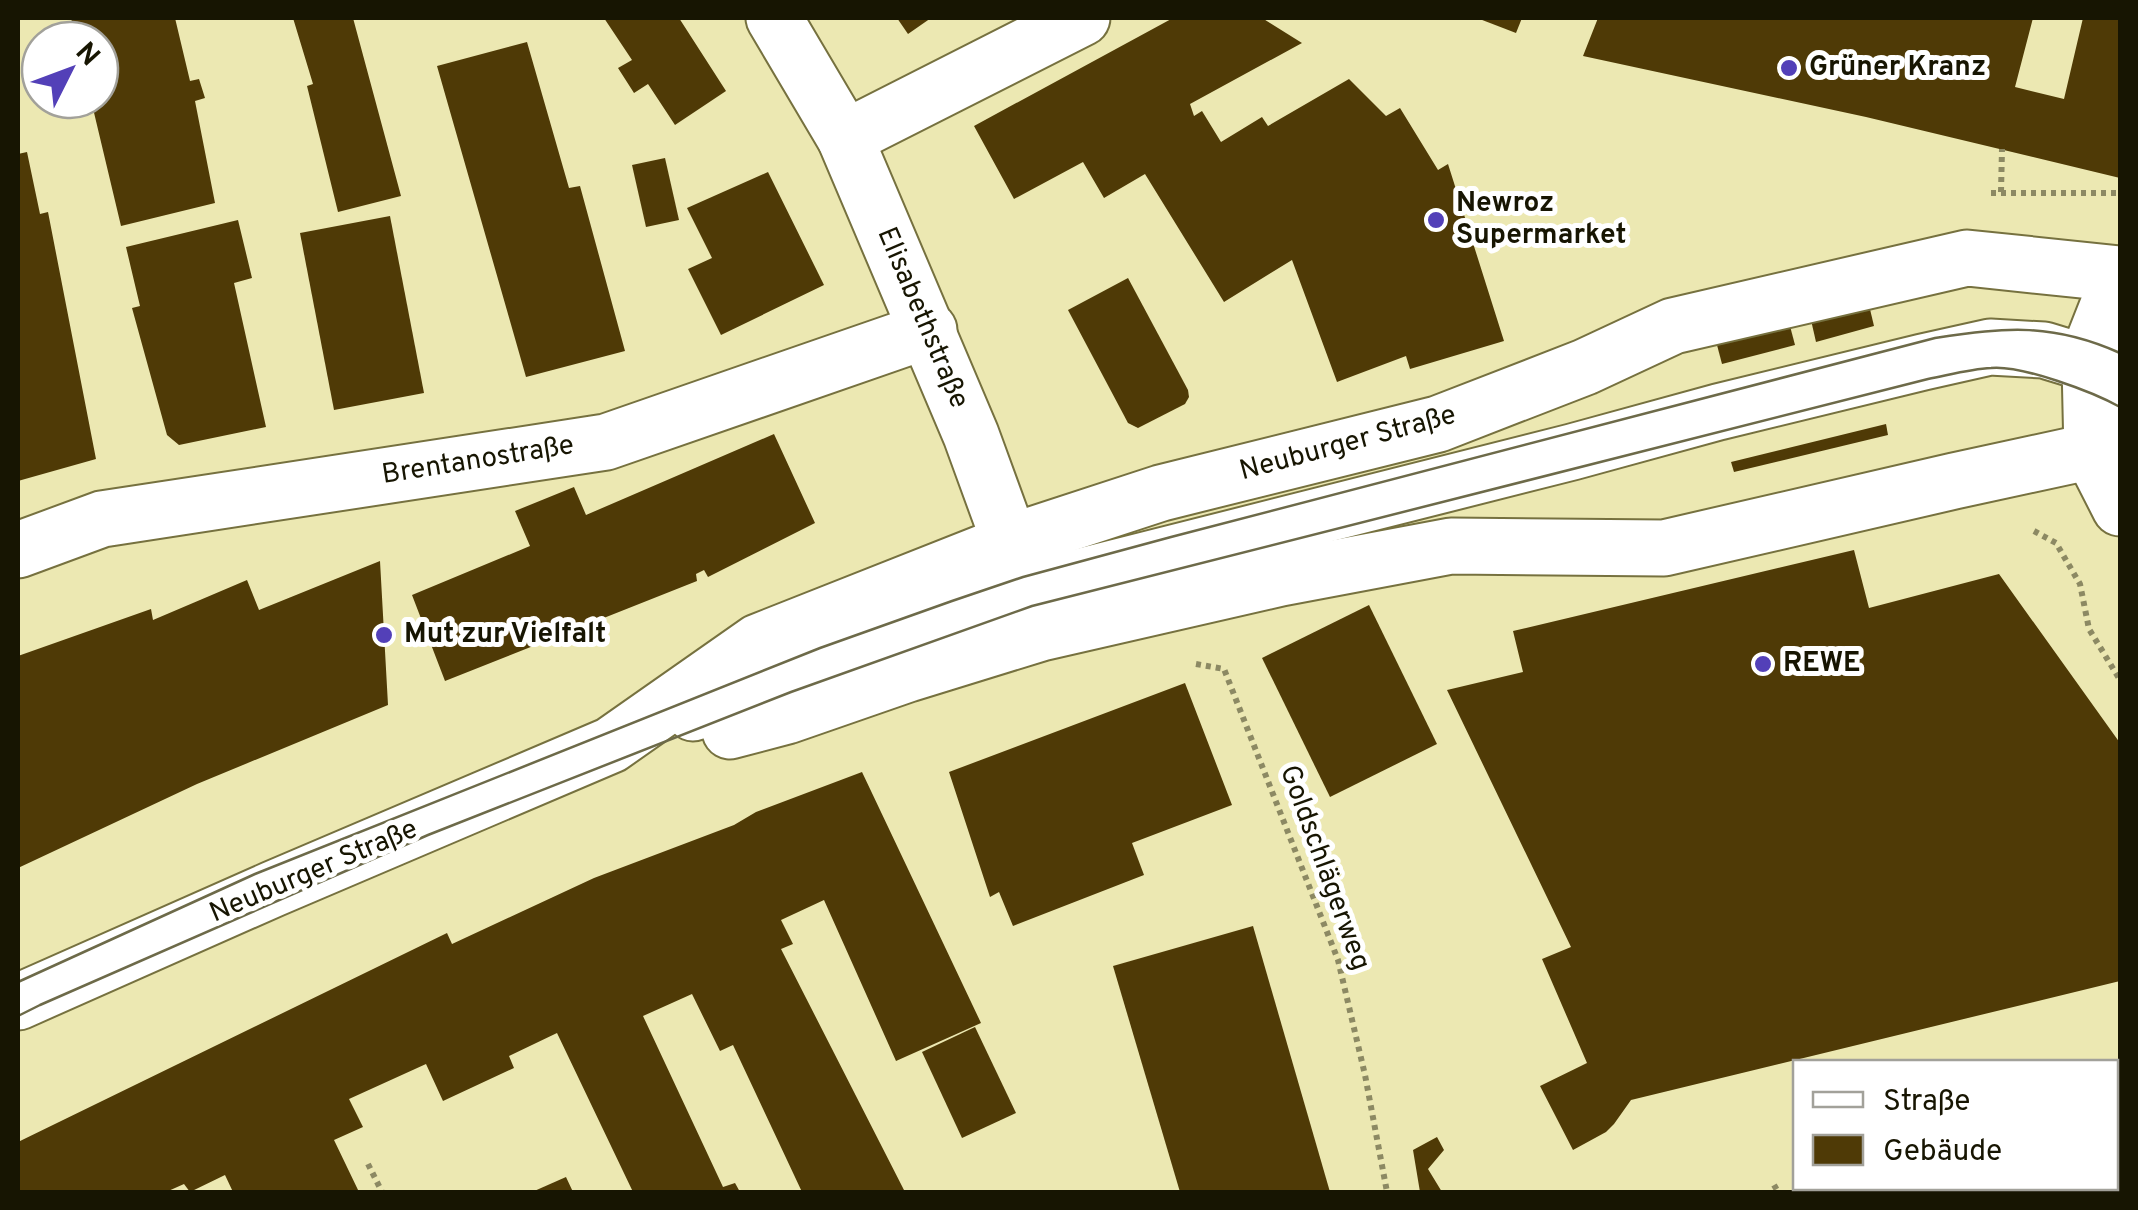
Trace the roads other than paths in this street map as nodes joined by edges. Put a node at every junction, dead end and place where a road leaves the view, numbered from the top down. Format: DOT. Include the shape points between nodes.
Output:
graph roads {
  1 [pos="774,18"];
  2 [pos="1082,18"];
  3 [pos="845,138"];
  4 [pos="2120,274"];
  5 [pos="929,330"];
  6 [pos="2105,370"];
  7 [pos="2106,449"];
  8 [pos="2120,508"];
  9 [pos="18,550"];
  10 [pos="1026,588"];
  11 [pos="612,745"];
  12 [pos="18,1002"];
  1 -- 3 [label="street, Elisabethstraße"];
  2 -- 3 [label="street"];
  3 -- 5 [label="street, Elisabethstraße"];
  4 -- 6 [label="street, Neuburger Straße" via="2094,341"];
  4 -- 10 [label="street, Neuburger Straße" via="1967,258 1674,326 1438,424 1161,493"];
  5 -- 9 [label="street, Brentanostraße" via="606,442 102,519"];
  5 -- 10 [label="street, Elisabethstraße"];
  6 -- 7 [label="street, Neuburger Straße"];
  6 -- 10 [label="street" via="2044,350 1990,347"];
  7 -- 8 [label="street"];
  7 -- 10 [label="street, Neuburger Straße" via="1664,548 1452,546 1282,578"];
  10 -- 11 [label="street, Neuburger Straße" via="787,716 665,743"];
  10 -- 11 [label="street, Neuburger Straße" via="758,642"];
  11 -- 12 [label="street, Neuburger Straße"];
}
